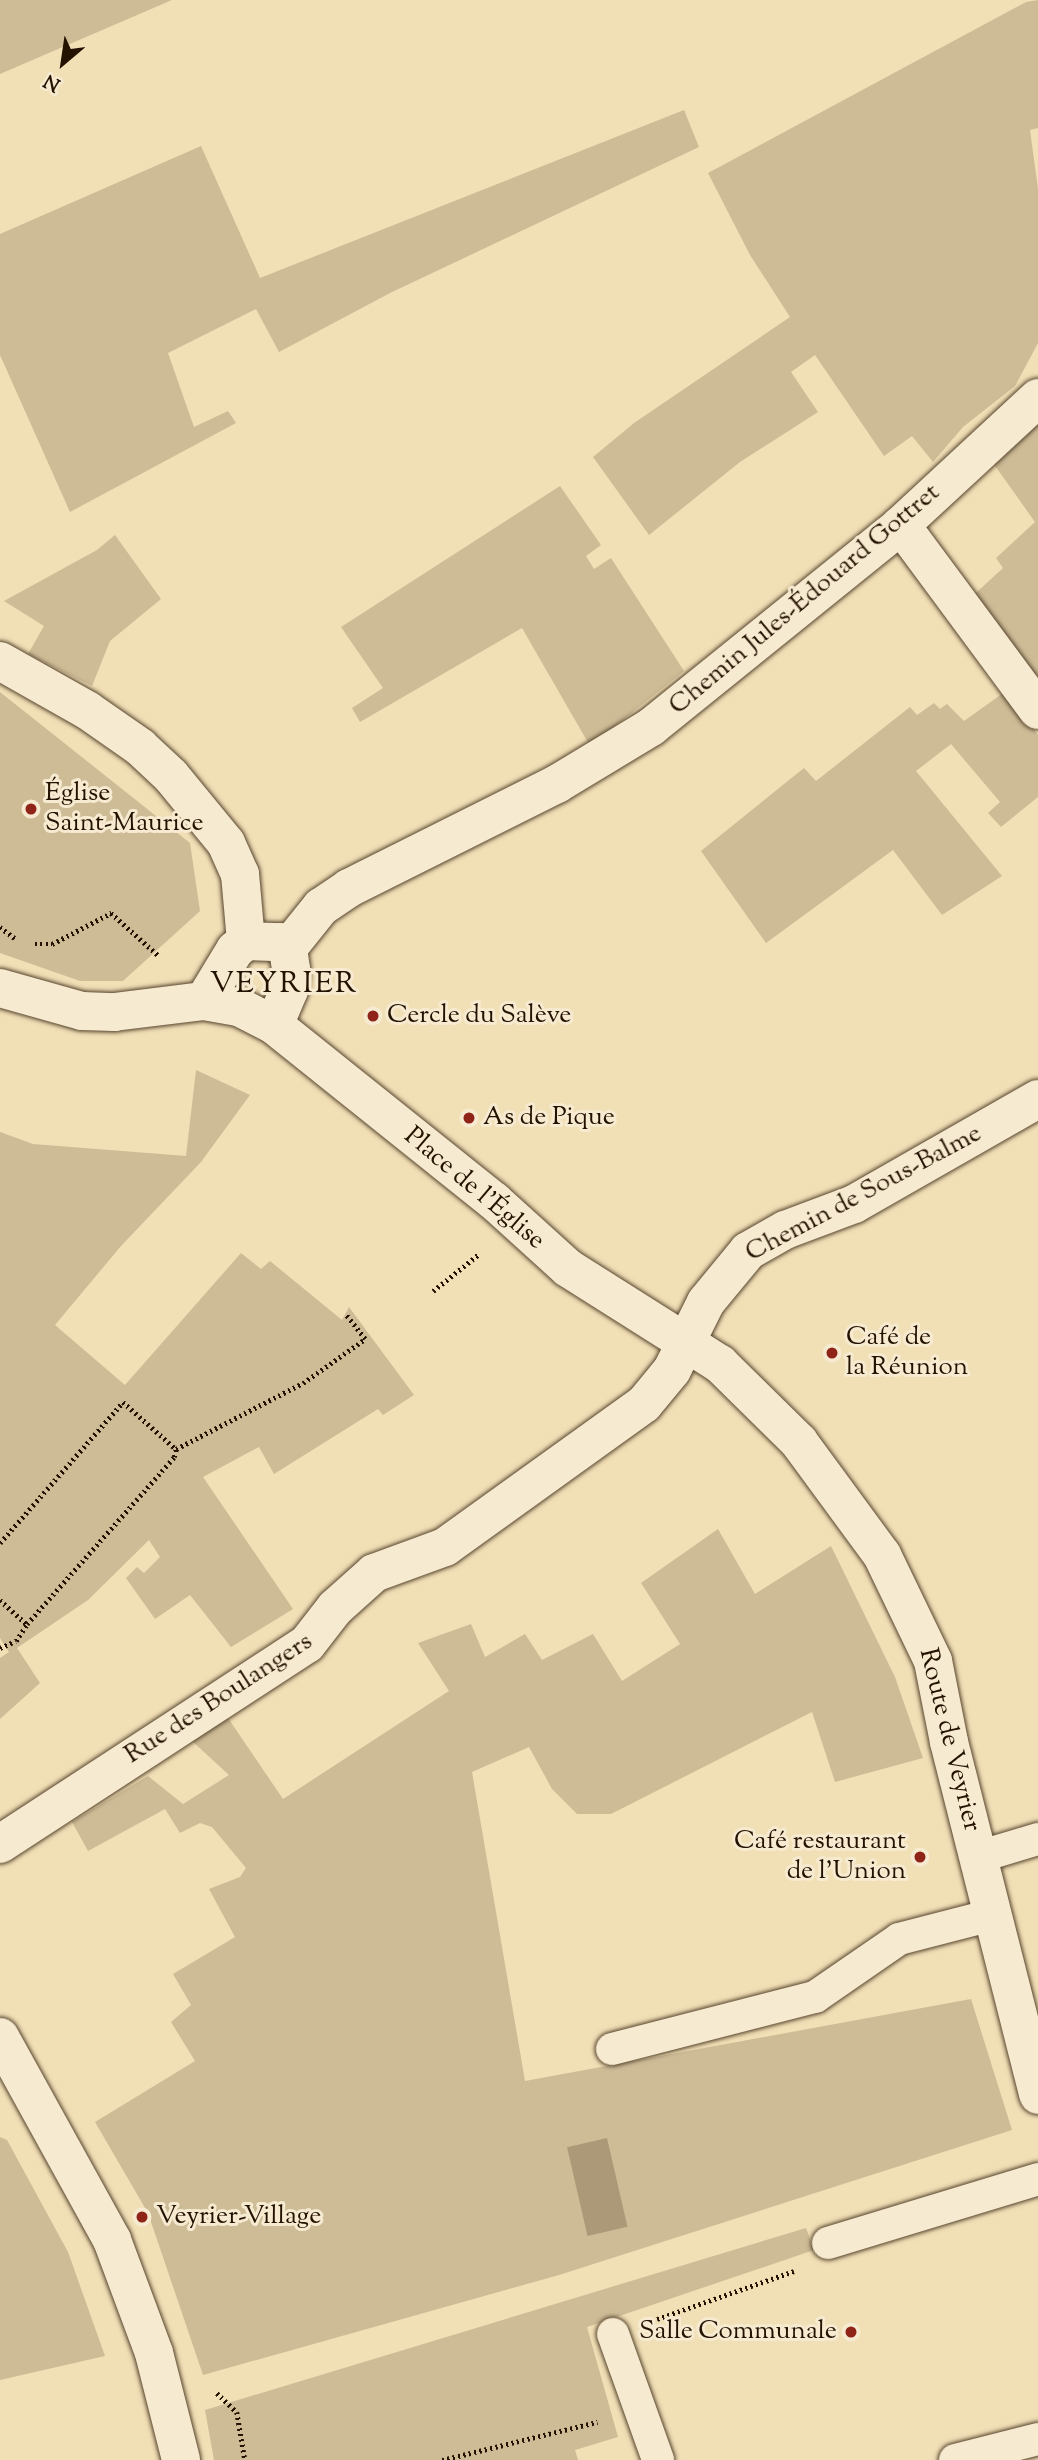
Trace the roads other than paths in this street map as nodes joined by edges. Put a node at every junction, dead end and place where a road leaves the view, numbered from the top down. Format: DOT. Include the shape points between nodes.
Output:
graph roads {
  1 [pos="1038,398"];
  2 [pos="901,525"];
  3 [pos="0,662"];
  4 [pos="1038,710"];
  5 [pos="246,941"];
  6 [pos="288,948"];
  7 [pos="0,988"];
  8 [pos="204,1001"];
  9 [pos="274,1025"];
  10 [pos="1038,1098"];
  11 [pos="684,1341"];
  12 [pos="1038,1839"];
  13 [pos="0,1844"];
  14 [pos="978,1857"];
  15 [pos="992,1915"];
  16 [pos="0,2037"];
  17 [pos="612,2049"];
  18 [pos="1038,2095"];
  19 [pos="1038,2179"];
  20 [pos="828,2243"];
  21 [pos="613,2334"];
  22 [pos="1038,2439"];
  23 [pos="181,2460"];
  24 [pos="657,2460"];
  25 [pos="955,2460"];
  1 -- 2 [label="street, Chemin Jules-Édouard Gottret"];
  2 -- 4 [label="street"];
  2 -- 6 [label="street, Chemin Jules-Édouard Gottret" via="651,727 557,784 349,888 321,907"];
  3 -- 5 [label="street" via="87,710 140,747 171,776 226,844 235,864"];
  5 -- 6 [label="street" via="261,938"];
  5 -- 8 [label="street" via="235,950"];
  6 -- 9 [label="street" via="289,990"];
  7 -- 8 [label="street, Place de l'Église" via="82,1011 114,1012"];
  8 -- 9 [label="street, Place de l'Église" via="239,1007"];
  9 -- 11 [label="street, Place de l'Église" via="568,1268"];
  10 -- 11 [label="street, Chemin de Sous-Balme" via="854,1203 785,1230 748,1251 730,1269"];
  11 -- 13 [label="street, Rue des Boulangers" via="660,1388 644,1404 445,1547 374,1573 335,1608 307,1644"];
  11 -- 14 [label="street, Route de Veyrier" via="720,1364 799,1442 882,1555 933,1661"];
  12 -- 14 [label="lane"];
  14 -- 15 [label="street, Route de Veyrier"];
  15 -- 17 [label="lane" via="899,1939 815,1997"];
  15 -- 18 [label="street, Route de Veyrier"];
  16 -- 23 [label="street" via="112,2240 154,2353"];
  19 -- 20 [label="lane"];
  21 -- 24 [label="lane"];
  22 -- 25 [label="lane"];
}
